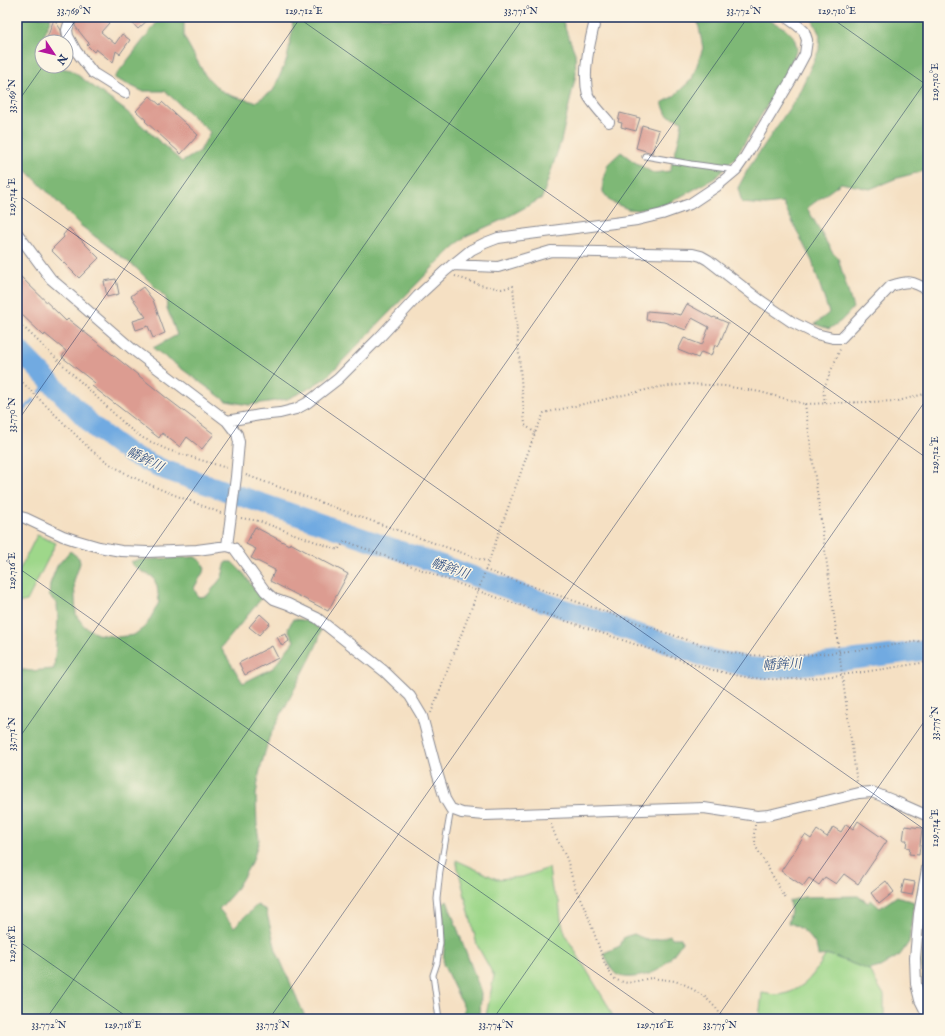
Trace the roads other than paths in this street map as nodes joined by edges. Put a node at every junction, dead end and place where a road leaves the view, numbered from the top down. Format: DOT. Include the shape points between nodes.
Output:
graph roads {
  1 [pos="71,17"];
  2 [pos="596,17"];
  3 [pos="786,17"];
  4 [pos="124,93"];
  5 [pos="609,122"];
  6 [pos="645,156"];
  7 [pos="736,170"];
  8 [pos="17,233"];
  9 [pos="449,268"];
  10 [pos="928,290"];
  11 [pos="227,421"];
  12 [pos="17,516"];
  13 [pos="227,546"];
  14 [pos="451,808"];
  15 [pos="928,816"];
  16 [pos="928,864"];
  17 [pos="928,1016"];
  18 [pos="439,1019"];
  1 -- 4 [label="street" via="67,30 76,51 93,72"];
  2 -- 5 [label="street" via="590,39 586,75 589,96"];
  3 -- 7 [label="street" via="804,31 807,40 805,54 754,144"];
  6 -- 7 [label="lane"];
  7 -- 9 [label="street" via="690,204 662,214 637,220 498,238 471,250"];
  8 -- 11 [label="street" via="51,278 71,296 132,349"];
  9 -- 10 [label="street" via="498,267 551,251 693,254 708,260 761,302 792,322 816,334 833,338 841,338 891,286 909,282"];
  9 -- 11 [label="street" via="338,378 307,403 280,413"];
  11 -- 13 [label="street" via="237,434 239,442"];
  12 -- 13 [label="street" via="75,540 120,551 197,550"];
  13 -- 14 [label="street" via="234,548 265,591 274,599 317,618 384,671 410,696 422,716 445,799"];
  14 -- 15 [label="street" via="462,813 485,815 704,808 757,816 872,792"];
  14 -- 18 [label="lane" via="437,899 440,943 433,975"];
  16 -- 17 [label="street" via="919,914 915,958 916,984"];
}
